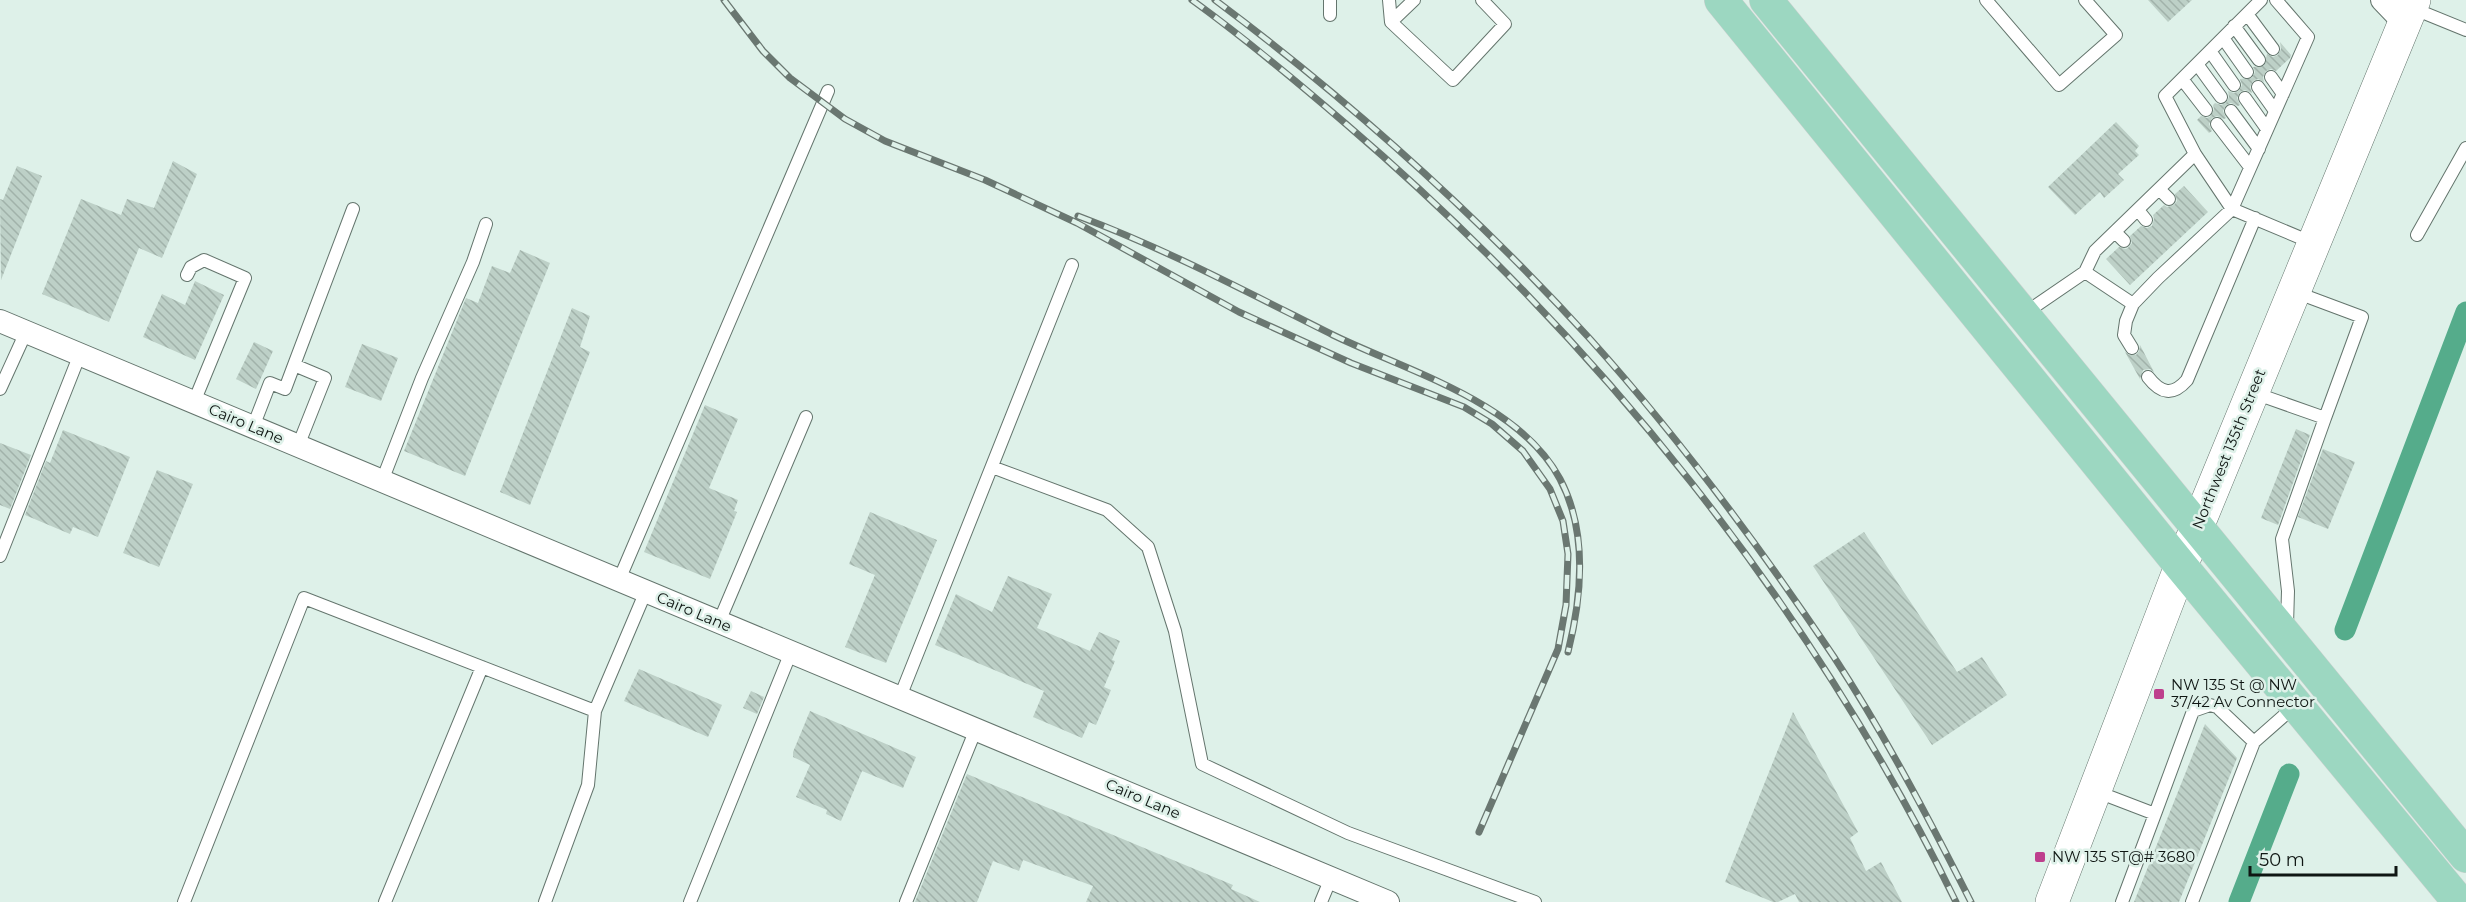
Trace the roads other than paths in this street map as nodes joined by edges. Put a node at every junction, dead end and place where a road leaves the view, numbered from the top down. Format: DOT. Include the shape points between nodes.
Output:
graph roads {
  1 [pos="1330,0"];
  2 [pos="1389,0"];
  3 [pos="1414,0"];
  4 [pos="1482,0"];
  5 [pos="1721,0"];
  6 [pos="1766,0"];
  7 [pos="1986,0"];
  8 [pos="2085,0"];
  9 [pos="2261,0"];
  10 [pos="2276,0"];
  11 [pos="2403,8"];
  12 [pos="2247,14"];
  13 [pos="1330,15"];
  14 [pos="1391,22"];
  15 [pos="2234,26"];
  16 [pos="2466,30"];
  17 [pos="2223,38"];
  18 [pos="2273,49"];
  19 [pos="2210,51"];
  20 [pos="2259,60"];
  21 [pos="2197,64"];
  22 [pos="2284,64"];
  23 [pos="2247,72"];
  24 [pos="2292,74"];
  25 [pos="2271,77"];
  26 [pos="2182,79"];
  27 [pos="2234,85"];
  28 [pos="2258,87"];
  29 [pos="828,91"];
  30 [pos="2283,94"];
  31 [pos="2221,97"];
  32 [pos="2245,98"];
  33 [pos="2206,110"];
  34 [pos="2231,111"];
  35 [pos="2275,111"];
  36 [pos="2217,124"];
  37 [pos="2267,129"];
  38 [pos="2466,148"];
  39 [pos="2259,149"];
  40 [pos="2195,154"];
  41 [pos="2250,167"];
  42 [pos="2160,189"];
  43 [pos="2169,199"];
  44 [pos="2232,208"];
  45 [pos="353,209"];
  46 [pos="2138,210"];
  47 [pos="2255,218"];
  48 [pos="2146,220"];
  49 [pos="486,224"];
  50 [pos="2416,235"];
  51 [pos="2314,244"];
  52 [pos="2171,247"];
  53 [pos="2180,257"];
  54 [pos="1072,265"];
  55 [pos="2149,268"];
  56 [pos="2085,272"];
  57 [pos="187,275"];
  58 [pos="2158,278"];
  59 [pos="2294,292"];
  60 [pos="2133,304"];
  61 [pos="2023,314"];
  62 [pos="0,321"];
  63 [pos="26,332"];
  64 [pos="2132,348"];
  65 [pos="80,354"];
  66 [pos="294,364"];
  67 [pos="2148,377"];
  68 [pos="0,389"];
  69 [pos="2253,392"];
  70 [pos="194,402"];
  71 [pos="806,417"];
  72 [pos="2325,418"];
  73 [pos="253,427"];
  74 [pos="298,446"];
  75 [pos="992,467"];
  76 [pos="382,481"];
  77 [pos="2197,527"];
  78 [pos="0,556"];
  79 [pos="2181,566"];
  80 [pos="619,580"];
  81 [pos="646,591"];
  82 [pos="719,622"];
  83 [pos="2286,634"];
  84 [pos="791,652"];
  85 [pos="482,667"];
  86 [pos="900,698"];
  87 [pos="2297,705"];
  88 [pos="596,711"];
  89 [pos="976,729"];
  90 [pos="2254,742"];
  91 [pos="2095,791"];
  92 [pos="2155,814"];
  93 [pos="2466,856"];
  94 [pos="1331,878"];
  95 [pos="184,902"];
  96 [pos="385,902"];
  97 [pos="545,902"];
  98 [pos="690,902"];
  99 [pos="906,902"];
  100 [pos="1321,902"];
  101 [pos="1388,902"];
  102 [pos="1534,902"];
  103 [pos="2052,902"];
  104 [pos="2122,902"];
  105 [pos="2192,902"];
  106 [pos="2459,902"];
  1 -- 13 [label="lane"];
  2 -- 14 [label="lane"];
  3 -- 14 [label="lane"];
  4 -- 14 [label="lane" via="1505,24 1453,80"];
  5 -- 79 [label="main road"];
  6 -- 61 [label="main road"];
  7 -- 8 [label="lane" via="2059,85 2116,35"];
  9 -- 12 [label="lane"];
  10 -- 24 [label="lane" via="2308,37"];
  11 -- 16 [label="lane"];
  11 -- 51 [label="main road, Northwest 135th Street"];
  12 -- 15 [label="lane"];
  12 -- 18 [label="lane"];
  15 -- 17 [label="lane"];
  15 -- 20 [label="lane"];
  17 -- 19 [label="lane"];
  17 -- 23 [label="lane"];
  19 -- 21 [label="lane"];
  19 -- 27 [label="lane"];
  21 -- 26 [label="lane"];
  21 -- 31 [label="lane"];
  22 -- 24 [label="lane"];
  24 -- 30 [label="lane"];
  25 -- 30 [label="lane"];
  26 -- 33 [label="lane"];
  26 -- 40 [label="lane" via="2165,96"];
  28 -- 35 [label="lane"];
  29 -- 80 [label="lane"];
  30 -- 35 [label="lane"];
  32 -- 37 [label="lane"];
  34 -- 39 [label="lane"];
  35 -- 37 [label="lane"];
  36 -- 41 [label="lane"];
  37 -- 39 [label="lane"];
  38 -- 50 [label="lane"];
  39 -- 41 [label="lane"];
  40 -- 42 [label="lane"];
  40 -- 44 [label="lane"];
  41 -- 44 [label="lane"];
  42 -- 43 [label="lane"];
  42 -- 46 [label="lane"];
  44 -- 47 [label="lane"];
  44 -- 53 [label="lane" via="2197,233"];
  45 -- 66 [label="lane"];
  46 -- 48 [label="lane"];
  46 -- 56 [label="lane" via="2119,236 2095,251"];
  47 -- 51 [label="lane"];
  47 -- 67 [label="lane" via="2187,380 2179,389 2170,391"];
  49 -- 76 [label="lane"];
  51 -- 59 [label="main road, Northwest 135th Street"];
  52 -- 53 [label="lane"];
  53 -- 58 [label="lane"];
  54 -- 75 [label="lane"];
  55 -- 58 [label="lane"];
  56 -- 60 [label="lane"];
  56 -- 61 [label="lane"];
  57 -- 70 [label="lane" via="191,267 204,260 245,278"];
  58 -- 60 [label="lane"];
  59 -- 69 [label="main road, Northwest 135th Street"];
  59 -- 72 [label="lane" via="2362,316"];
  60 -- 64 [label="lane" via="2124,335"];
  61 -- 77 [label="main road"];
  62 -- 63 [label="street, Cairo Lane"];
  63 -- 65 [label="street, Cairo Lane"];
  63 -- 68 [label="lane"];
  65 -- 70 [label="street, Cairo Lane"];
  65 -- 78 [label="lane"];
  66 -- 73 [label="lane" via="285,389 270,383"];
  66 -- 74 [label="lane" via="325,378"];
  69 -- 72 [label="lane"];
  69 -- 77 [label="main road, Northwest 135th Street"];
  70 -- 73 [label="street, Cairo Lane"];
  71 -- 82 [label="lane"];
  72 -- 83 [label="lane" via="2282,539 2288,591"];
  73 -- 74 [label="street, Cairo Lane"];
  74 -- 76 [label="street, Cairo Lane"];
  75 -- 86 [label="lane"];
  75 -- 102 [label="lane" via="1107,510 1148,548 1175,631 1202,764 1348,833"];
  76 -- 80 [label="street, Cairo Lane"];
  77 -- 79 [label="main road, Northwest 135th Street"];
  77 -- 83 [label="main road"];
  79 -- 87 [label="main road"];
  79 -- 91 [label="main road, Northwest 135th Street"];
  80 -- 81 [label="street, Cairo Lane"];
  81 -- 82 [label="street, Cairo Lane"];
  81 -- 88 [label="lane"];
  82 -- 84 [label="street, Cairo Lane"];
  83 -- 93 [label="main road"];
  84 -- 86 [label="street, Cairo Lane"];
  84 -- 98 [label="lane"];
  85 -- 88 [label="lane"];
  85 -- 95 [label="lane" via="304,598"];
  85 -- 96 [label="lane"];
  86 -- 89 [label="street, Cairo Lane"];
  87 -- 90 [label="lane"];
  87 -- 106 [label="main road"];
  88 -- 97 [label="lane" via="588,785"];
  89 -- 94 [label="street, Cairo Lane"];
  89 -- 99 [label="lane"];
  90 -- 92 [label="lane" via="2217,706 2193,711"];
  90 -- 105 [label="lane"];
  91 -- 92 [label="lane"];
  91 -- 103 [label="main road, Northwest 135th Street"];
  92 -- 104 [label="lane"];
  94 -- 100 [label="lane"];
  94 -- 101 [label="street, Cairo Lane"];
}
